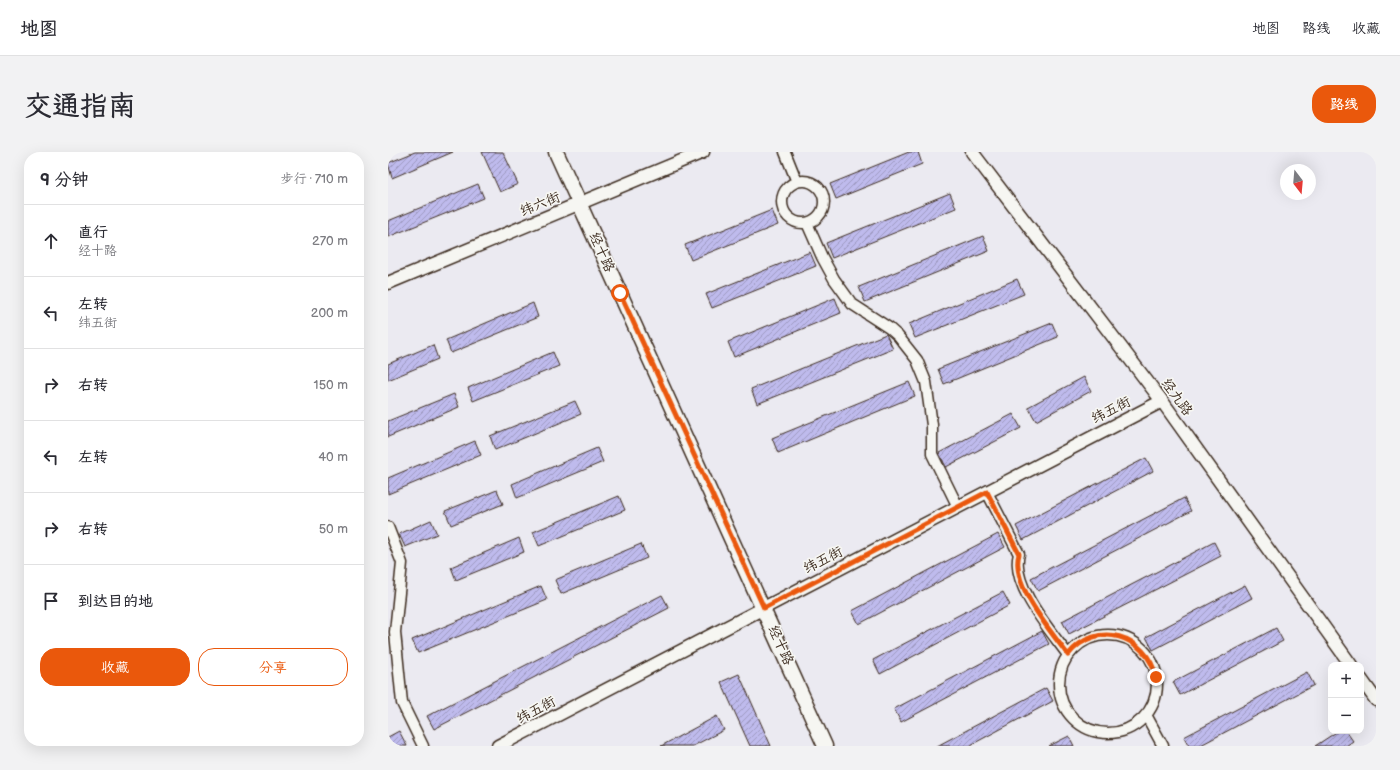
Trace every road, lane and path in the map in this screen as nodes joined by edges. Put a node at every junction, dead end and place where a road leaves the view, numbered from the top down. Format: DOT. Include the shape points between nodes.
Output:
graph roads {
  1 [pos="556,152"];
  2 [pos="703,152"];
  3 [pos="785,152"];
  4 [pos="972,152"];
  5 [pos="797,182"];
  6 [pos="579,203"];
  7 [pos="807,223"];
  8 [pos="388,283"];
  9 [pos="1162,400"];
  10 [pos="987,492"];
  11 [pos="958,507"];
  12 [pos="388,527"];
  13 [pos="764,608"];
  14 [pos="1068,655"];
  15 [pos="1349,662"];
  16 [pos="1364,683"];
  17 [pos="1376,700"];
  18 [pos="1146,715"];
  19 [pos="423,746"];
  20 [pos="498,746"];
  21 [pos="825,746"];
  22 [pos="1163,746"];
  1 -- 6 [label="main road, 经十路"];
  2 -- 6 [label="street, 纬六街"];
  3 -- 5 [label="street"];
  4 -- 9 [label="street, 经九路"];
  5 -- 7 [label="street" via="786,190 782,198 782,207 794,221"];
  5 -- 7 [label="street" via="806,181 814,184 821,190 824,199 824,208 819,216"];
  6 -- 8 [label="street, 纬六街"];
  6 -- 13 [label="main road, 经十路"];
  7 -- 11 [label="street" via="834,279 852,304 889,328 917,360 926,382 932,425 932,454"];
  9 -- 10 [label="street, 纬五街"];
  9 -- 15 [label="street, 经九路"];
  10 -- 11 [label="street, 纬五街"];
  10 -- 14 [label="street" via="1019,554 1017,562 1026,594"];
  11 -- 13 [label="street, 纬五街"];
  12 -- 19 [label="street" via="402,563 395,632 402,703"];
  13 -- 20 [label="street, 纬五街"];
  13 -- 21 [label="main road, 经十路"];
  14 -- 18 [label="street" via="1060,671 1059,691 1066,710 1079,724 1098,732 1111,733 1130,728"];
  14 -- 18 [label="street" via="1079,644 1098,636 1118,636 1136,644 1150,659 1156,677 1155,697"];
  16 -- 17 [label="street"];
  18 -- 22 [label="street"];
}
